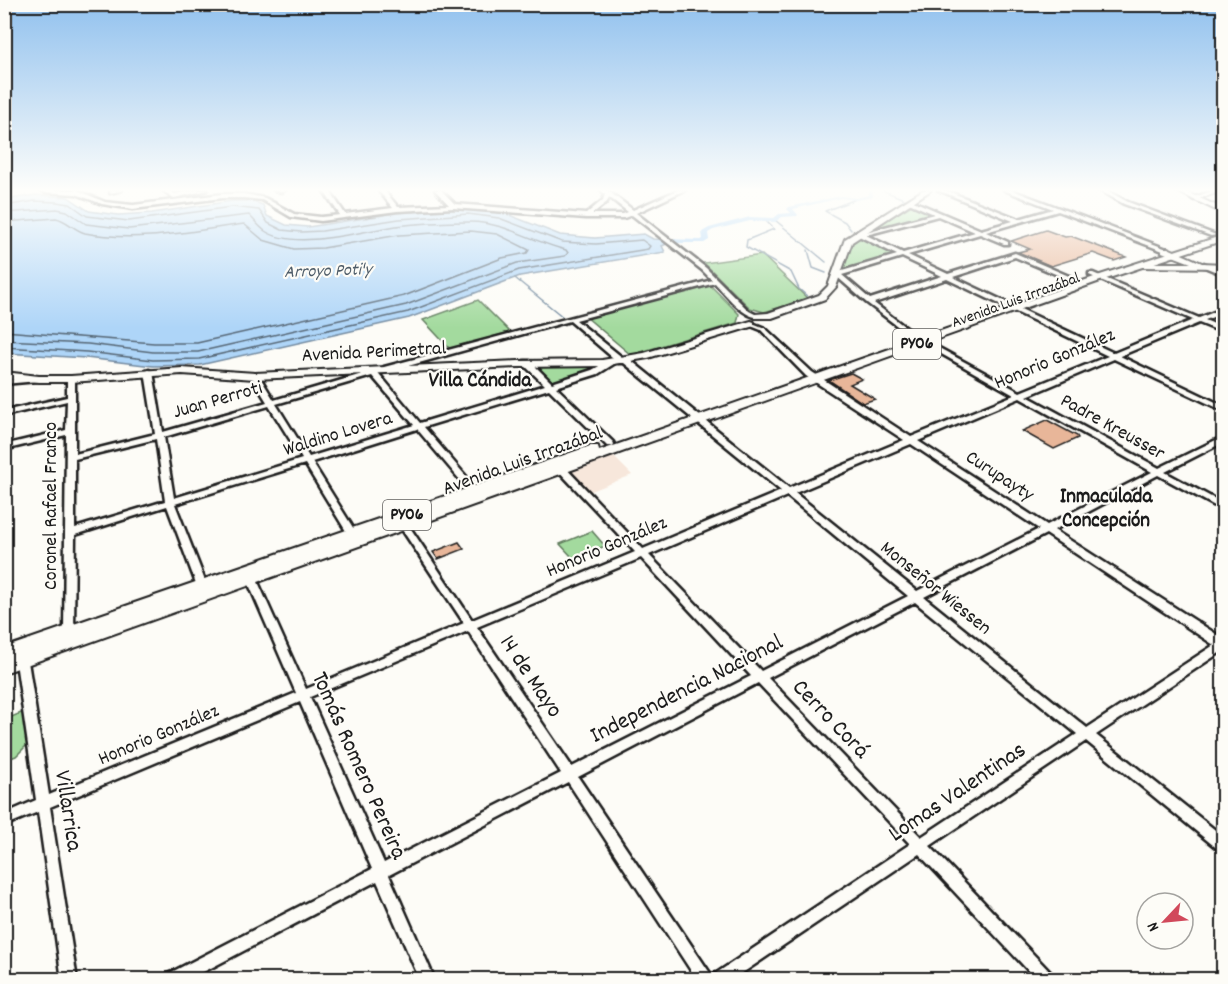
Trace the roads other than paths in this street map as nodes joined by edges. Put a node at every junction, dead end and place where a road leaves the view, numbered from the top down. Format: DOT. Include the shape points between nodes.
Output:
graph roads {
  1 [pos="663,236"];
  2 [pos="856,236"];
  3 [pos="863,236"];
  4 [pos="968,236"];
  5 [pos="990,236"];
  6 [pos="1130,236"];
  7 [pos="1210,236"];
  8 [pos="1224,237"];
  9 [pos="1006,243"];
  10 [pos="1169,251"];
  11 [pos="903,255"];
  12 [pos="1190,260"];
  13 [pos="1224,260"];
  14 [pos="1139,265"];
  15 [pos="1204,265"];
  16 [pos="1224,266"];
  17 [pos="1224,273"];
  18 [pos="837,274"];
  19 [pos="1095,276"];
  20 [pos="949,277"];
  21 [pos="1074,280"];
  22 [pos="717,281"];
  23 [pos="832,286"];
  24 [pos="850,286"];
  25 [pos="868,302"];
  26 [pos="1011,307"];
  27 [pos="1224,310"];
  28 [pos="571,320"];
  29 [pos="1198,320"];
  30 [pos="755,321"];
  31 [pos="1224,331"];
  32 [pos="919,340"];
  33 [pos="1113,356"];
  34 [pos="620,361"];
  35 [pos="527,363"];
  36 [pos="149,372"];
  37 [pos="376,372"];
  38 [pos="4,375"];
  39 [pos="255,376"];
  40 [pos="813,377"];
  41 [pos="39,379"];
  42 [pos="71,379"];
  43 [pos="4,382"];
  44 [pos="549,386"];
  45 [pos="1019,395"];
  46 [pos="71,398"];
  47 [pos="271,403"];
  48 [pos="1224,409"];
  49 [pos="4,414"];
  50 [pos="696,418"];
  51 [pos="419,427"];
  52 [pos="70,432"];
  53 [pos="158,436"];
  54 [pos="1224,438"];
  55 [pos="911,441"];
  56 [pos="610,444"];
  57 [pos="4,448"];
  58 [pos="70,458"];
  59 [pos="307,462"];
  60 [pos="559,466"];
  61 [pos="1157,472"];
  62 [pos="474,491"];
  63 [pos="787,492"];
  64 [pos="170,502"];
  65 [pos="1224,508"];
  66 [pos="402,522"];
  67 [pos="1046,529"];
  68 [pos="70,533"];
  69 [pos="352,534"];
  70 [pos="642,553"];
  71 [pos="250,575"];
  72 [pos="202,586"];
  73 [pos="915,596"];
  74 [pos="470,625"];
  75 [pos="69,633"];
  76 [pos="1223,645"];
  77 [pos="4,655"];
  78 [pos="21,655"];
  79 [pos="4,667"];
  80 [pos="759,676"];
  81 [pos="303,695"];
  82 [pos="1086,735"];
  83 [pos="570,774"];
  84 [pos="44,804"];
  85 [pos="4,820"];
  86 [pos="920,845"];
  87 [pos="1224,846"];
  88 [pos="380,871"];
  89 [pos="70,980"];
  90 [pos="171,980"];
  91 [pos="428,980"];
  92 [pos="706,980"];
  93 [pos="718,980"];
  94 [pos="1048,980"];
  1 -- 22 [label="street, Curupayty"];
  2 -- 18 [label="main road" via="846,243"];
  3 -- 11 [label="street"];
  4 -- 11 [label="street"];
  5 -- 9 [label="street"];
  6 -- 10 [label="street"];
  7 -- 10 [label="highway, Avenida Luis Irrazábal / PY06"];
  8 -- 10 [label="highway, Avenida Luis Irrazábal / PY06"];
  10 -- 12 [label="main road"];
  10 -- 14 [label="highway, Avenida Luis Irrazábal / PY06"];
  10 -- 19 [label="highway, Avenida Luis Irrazábal / PY06"];
  11 -- 18 [label="street"];
  11 -- 20 [label="street"];
  12 -- 13 [label="main road"];
  12 -- 15 [label="main road"];
  14 -- 15 [label="main road"];
  14 -- 19 [label="highway, Avenida Luis Irrazábal / PY06"];
  15 -- 16 [label="main road"];
  15 -- 17 [label="street"];
  18 -- 23 [label="main road"];
  18 -- 24 [label="street, Padre Kreusser"];
  19 -- 21 [label="highway, Avenida Luis Irrazábal / PY06"];
  19 -- 26 [label="highway, Avenida Luis Irrazábal / PY06"];
  19 -- 29 [label="street"];
  20 -- 21 [label="street" via="1015,255"];
  20 -- 25 [label="street"];
  20 -- 26 [label="street"];
  21 -- 26 [label="highway, Avenida Luis Irrazábal / PY06"];
  22 -- 28 [label="street, Juan Perroti"];
  22 -- 30 [label="street, Curupayty"];
  23 -- 24 [label="street"];
  23 -- 30 [label="main road, Avenida Perimetral" via="816,300"];
  24 -- 25 [label="street, Padre Kreusser"];
  25 -- 32 [label="street, Padre Kreusser"];
  26 -- 32 [label="highway, PY06"];
  26 -- 33 [label="street"];
  27 -- 29 [label="street, Honorio González"];
  28 -- 34 [label="street, Monseñor Wiessen"];
  28 -- 37 [label="street, Juan Perroti"];
  29 -- 31 [label="street"];
  29 -- 33 [label="street, Honorio González"];
  30 -- 34 [label="main road, Avenida Perimetral"];
  30 -- 40 [label="street, Curupayty"];
  32 -- 40 [label="highway, PY06"];
  32 -- 45 [label="street, Padre Kreusser"];
  33 -- 45 [label="street, Honorio González"];
  33 -- 48 [label="street"];
  34 -- 35 [label="main road, Avenida Perimetral"];
  34 -- 44 [label="street, Waldino Lovera"];
  34 -- 50 [label="street, Monseñor Wiessen"];
  35 -- 37 [label="main road, Avenida Perimetral"];
  35 -- 44 [label="street"];
  36 -- 39 [label="main road, Avenida Perimetral"];
  36 -- 42 [label="main road, Avenida Perimetral"];
  36 -- 53 [label="street"];
  37 -- 39 [label="main road, Avenida Perimetral"];
  37 -- 47 [label="street, Juan Perroti"];
  37 -- 51 [label="street"];
  38 -- 41 [label="main road, Avenida Perimetral"];
  39 -- 47 [label="street"];
  40 -- 50 [label="highway, PY06"];
  40 -- 55 [label="street, Curupayty"];
  41 -- 42 [label="main road, Avenida Perimetral"];
  41 -- 43 [label="street"];
  42 -- 46 [label="street, Coronel Rafael Franco"];
  44 -- 51 [label="street, Waldino Lovera"];
  44 -- 56 [label="street"];
  45 -- 55 [label="street, Honorio González"];
  45 -- 61 [label="street, Padre Kreusser"];
  46 -- 49 [label="street"];
  46 -- 52 [label="street, Coronel Rafael Franco"];
  47 -- 53 [label="street, Juan Perroti"];
  47 -- 59 [label="street"];
  50 -- 56 [label="highway, PY06"];
  50 -- 60 [label="highway, Avenida Luis Irrazábal / PY06"];
  50 -- 63 [label="street, Monseñor Wiessen"];
  51 -- 59 [label="street, Waldino Lovera"];
  51 -- 62 [label="street"];
  52 -- 57 [label="street"];
  52 -- 58 [label="street, Coronel Rafael Franco"];
  53 -- 58 [label="street, Juan Perroti"];
  53 -- 64 [label="street"];
  54 -- 61 [label="street, Independencia Nacional"];
  55 -- 63 [label="street, Honorio González"];
  55 -- 67 [label="street, Curupayty"];
  56 -- 60 [label="highway, PY06"];
  58 -- 68 [label="street, Coronel Rafael Franco"];
  59 -- 64 [label="street, Waldino Lovera"];
  59 -- 69 [label="street"];
  60 -- 62 [label="highway, PY06"];
  60 -- 66 [label="highway, Avenida Luis Irrazábal / PY06"];
  60 -- 70 [label="street, Cerro Corá"];
  61 -- 65 [label="street, Padre Kreusser"];
  61 -- 67 [label="street, Independencia Nacional"];
  62 -- 66 [label="highway, PY06"];
  63 -- 70 [label="street, Honorio González"];
  63 -- 73 [label="street, Monseñor Wiessen"];
  64 -- 68 [label="street, Waldino Lovera"];
  64 -- 72 [label="street"];
  66 -- 69 [label="highway, PY06"];
  66 -- 71 [label="highway, Avenida Luis Irrazábal / PY06"];
  66 -- 74 [label="street, 14 de Mayo"];
  67 -- 73 [label="street, Independencia Nacional"];
  67 -- 76 [label="street, Curupayty"];
  68 -- 75 [label="street, Coronel Rafael Franco"];
  69 -- 71 [label="highway, PY06"];
  70 -- 74 [label="street, Honorio González"];
  70 -- 80 [label="street, Cerro Corá"];
  71 -- 72 [label="highway, PY06"];
  71 -- 78 [label="highway, Avenida Luis Irrazábal / PY06"];
  71 -- 81 [label="street, Tomás Romero Pereira"];
  72 -- 75 [label="highway, PY06"];
  73 -- 80 [label="street, Independencia Nacional"];
  73 -- 82 [label="street, Monseñor Wiessen"];
  74 -- 81 [label="street, Honorio González"];
  74 -- 83 [label="street, 14 de Mayo"];
  75 -- 78 [label="highway, PY06"];
  76 -- 82 [label="street, Lomas Valentinas"];
  77 -- 78 [label="highway, PY06"];
  78 -- 79 [label="highway, Avenida Luis Irrazábal / PY06"];
  78 -- 84 [label="street, Villarrica"];
  80 -- 83 [label="street, Independencia Nacional"];
  80 -- 86 [label="street, Cerro Corá"];
  81 -- 84 [label="street, Honorio González"];
  81 -- 88 [label="street, Tomás Romero Pereira"];
  82 -- 86 [label="street, Lomas Valentinas"];
  82 -- 87 [label="street, Monseñor Wiessen"];
  83 -- 88 [label="street, Independencia Nacional"];
  83 -- 92 [label="street, 14 de Mayo"];
  84 -- 85 [label="street, Honorio González"];
  84 -- 89 [label="street, Villarrica"];
  86 -- 93 [label="street, Lomas Valentinas"];
  86 -- 94 [label="street, Cerro Corá"];
  88 -- 90 [label="street, Independencia Nacional"];
  88 -- 91 [label="street, Tomás Romero Pereira"];
}
